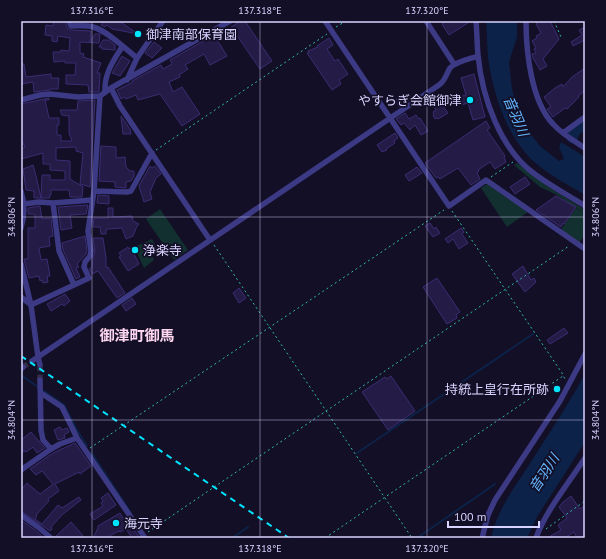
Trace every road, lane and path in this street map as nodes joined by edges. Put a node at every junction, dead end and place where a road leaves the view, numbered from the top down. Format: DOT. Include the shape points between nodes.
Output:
graph roads {
  1 [pos="69,21"];
  2 [pos="163,21"];
  3 [pos="230,21"];
  4 [pos="325,21"];
  5 [pos="346,21"];
  6 [pos="426,21"];
  7 [pos="476,21"];
  8 [pos="526,21"];
  9 [pos="554,21"];
  10 [pos="332,30"];
  11 [pos="561,37"];
  12 [pos="122,46"];
  13 [pos="478,56"];
  14 [pos="137,58"];
  15 [pos="454,64"];
  16 [pos="127,80"];
  17 [pos="111,88"];
  18 [pos="105,92"];
  19 [pos="100,96"];
  20 [pos="21,100"];
  21 [pos="585,117"];
  22 [pos="390,118"];
  23 [pos="562,133"];
  24 [pos="585,148"];
  25 [pos="152,153"];
  26 [pos="518,159"];
  27 [pos="486,180"];
  28 [pos="21,191"];
  29 [pos="94,191"];
  30 [pos="92,200"];
  31 [pos="53,203"];
  32 [pos="24,204"];
  33 [pos="449,206"];
  34 [pos="585,206"];
  35 [pos="21,228"];
  36 [pos="210,240"];
  37 [pos="574,242"];
  38 [pos="585,249"];
  39 [pos="21,264"];
  40 [pos="74,285"];
  41 [pos="506,290"];
  42 [pos="21,298"];
  43 [pos="31,305"];
  44 [pos="269,327"];
  45 [pos="585,354"];
  46 [pos="38,356"];
  47 [pos="32,361"];
  48 [pos="40,365"];
  49 [pos="563,376"];
  50 [pos="40,380"];
  51 [pos="568,387"];
  52 [pos="41,393"];
  53 [pos="326,412"];
  54 [pos="77,438"];
  55 [pos="51,449"];
  56 [pos="86,451"];
  57 [pos="585,458"];
  58 [pos="21,470"];
  59 [pos="384,497"];
  60 [pos="585,501"];
  61 [pos="21,515"];
  62 [pos="540,529"];
  63 [pos="144,537"];
  64 [pos="51,538"];
  65 [pos="326,538"];
  66 [pos="412,538"];
  67 [pos="482,538"];
  68 [pos="536,538"];
  1 -- 12 [label="street" via="71,26 95,27"];
  2 -- 14 [label="street"];
  3 -- 16 [label="street"];
  4 -- 10 [label="street"];
  5 -- 10 [label="path"];
  6 -- 15 [label="street"];
  7 -- 13 [label="street"];
  8 -- 23 [label="street" via="528,54 537,93 547,117"];
  9 -- 11 [label="path"];
  10 -- 22 [label="street"];
  10 -- 25 [label="path"];
  12 -- 14 [label="street"];
  12 -- 18 [label="street" via="109,67"];
  13 -- 15 [label="street"];
  13 -- 26 [label="street" via="483,84 495,122"];
  14 -- 16 [label="street"];
  15 -- 22 [label="street" via="444,81"];
  16 -- 17 [label="street"];
  17 -- 18 [label="street"];
  17 -- 25 [label="street"];
  18 -- 19 [label="street"];
  19 -- 20 [label="street" via="50,94"];
  19 -- 29 [label="street"];
  21 -- 23 [label="street"];
  22 -- 33 [label="street"];
  22 -- 36 [label="street"];
  23 -- 24 [label="street"];
  25 -- 29 [label="street" via="131,191"];
  25 -- 36 [label="street"];
  26 -- 27 [label="path"];
  26 -- 34 [label="street" via="535,175"];
  27 -- 33 [label="street"];
  27 -- 37 [label="street"];
  28 -- 32 [label="street"];
  29 -- 30 [label="street"];
  30 -- 31 [label="street"];
  30 -- 40 [label="street" via="88,231 91,251 84,267 89,278"];
  31 -- 32 [label="street"];
  31 -- 40 [label="street" via="59,251"];
  32 -- 35 [label="street"];
  33 -- 41 [label="path"];
  33 -- 44 [label="path"];
  36 -- 44 [label="path"];
  36 -- 46 [label="street"];
  37 -- 38 [label="street"];
  37 -- 41 [label="path"];
  39 -- 43 [label="street"];
  40 -- 43 [label="street"];
  41 -- 49 [label="path"];
  41 -- 53 [label="path"];
  42 -- 43 [label="street"];
  43 -- 46 [label="street"];
  44 -- 53 [label="path"];
  44 -- 56 [label="path"];
  45 -- 51 [label="street"];
  46 -- 47 [label="street"];
  46 -- 48 [label="street"];
  49 -- 51 [label="path"];
  49 -- 59 [label="path"];
  50 -- 52 [label="street"];
  51 -- 67 [label="street" via="495,500 488,514"];
  52 -- 54 [label="street" via="62,407"];
  52 -- 55 [label="street" via="40,430 43,440"];
  53 -- 59 [label="path"];
  53 -- 63 [label="path"];
  54 -- 55 [label="street"];
  54 -- 56 [label="street"];
  55 -- 58 [label="street"];
  56 -- 63 [label="street"];
  57 -- 62 [label="street"];
  59 -- 65 [label="path"];
  59 -- 66 [label="path"];
  60 -- 62 [label="path" via="548,529"];
  61 -- 64 [label="street"];
  62 -- 68 [label="street"];
}
